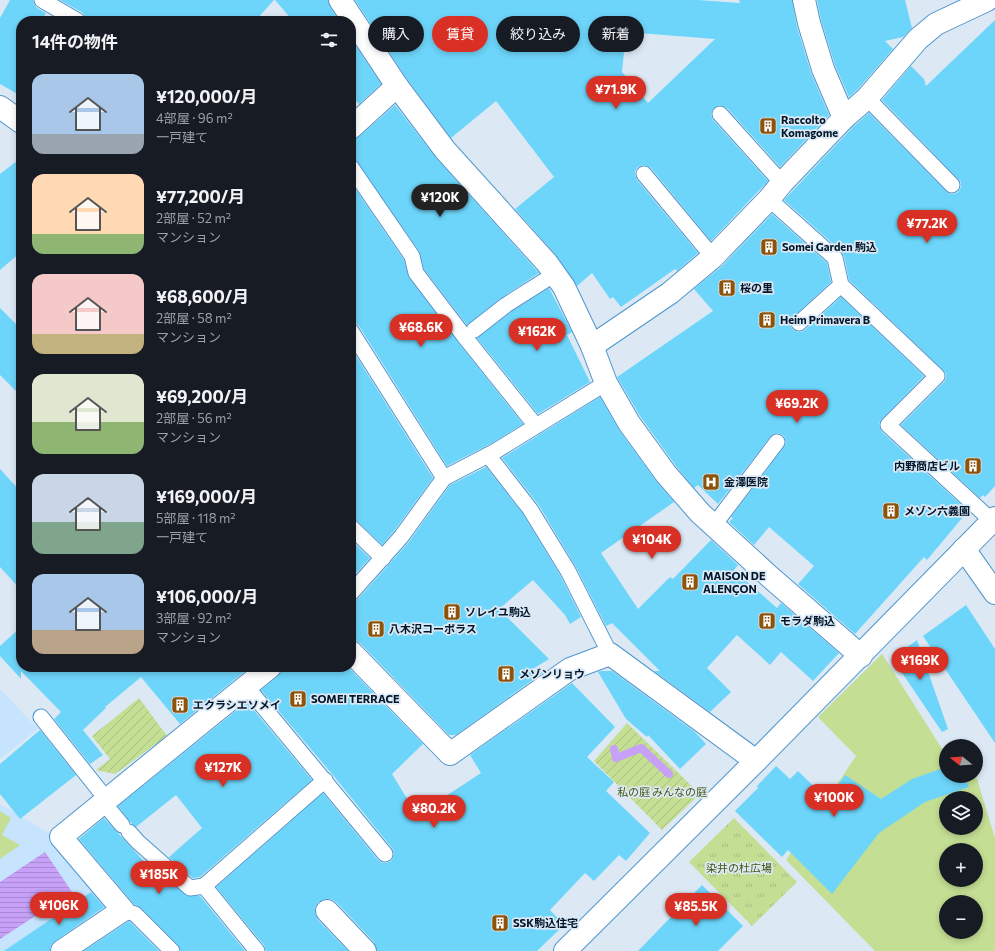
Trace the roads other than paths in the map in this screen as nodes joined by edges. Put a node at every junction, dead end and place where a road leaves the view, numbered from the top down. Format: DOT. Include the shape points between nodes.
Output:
graph roads {
  1 [pos="42,0"];
  2 [pos="340,0"];
  3 [pos="804,0"];
  4 [pos="987,0"];
  5 [pos="69,16"];
  6 [pos="351,16"];
  7 [pos="356,24"];
  8 [pos="397,86"];
  9 [pos="867,98"];
  10 [pos="0,107"];
  11 [pos="720,114"];
  12 [pos="16,118"];
  13 [pos="844,118"];
  14 [pos="356,123"];
  15 [pos="356,174"];
  16 [pos="644,174"];
  17 [pos="952,184"];
  18 [pos="776,191"];
  19 [pos="713,257"];
  20 [pos="555,274"];
  21 [pos="841,285"];
  22 [pos="799,323"];
  23 [pos="474,330"];
  24 [pos="356,339"];
  25 [pos="592,346"];
  26 [pos="606,383"];
  27 [pos="536,426"];
  28 [pos="777,442"];
  29 [pos="488,455"];
  30 [pos="444,478"];
  31 [pos="993,519"];
  32 [pos="714,524"];
  33 [pos="356,533"];
  34 [pos="964,549"];
  35 [pos="383,558"];
  36 [pos="356,588"];
  37 [pos="995,593"];
  38 [pos="610,654"];
  39 [pos="861,656"];
  40 [pos="356,657"];
  41 [pos="264,672"];
  42 [pos="246,686"];
  43 [pos="41,717"];
  44 [pos="756,761"];
  45 [pos="325,780"];
  46 [pos="105,801"];
  47 [pos="385,854"];
  48 [pos="204,886"];
  49 [pos="124,910"];
  50 [pos="327,911"];
  51 [pos="62,951"];
  52 [pos="172,951"];
  53 [pos="256,951"];
  54 [pos="365,951"];
  55 [pos="565,951"];
  1 -- 5 [label="lane"];
  2 -- 6 [label="street"];
  3 -- 13 [label="street" via="808,24 823,69"];
  4 -- 9 [label="street" via="936,24 918,39"];
  7 -- 8 [label="street"];
  8 -- 14 [label="street"];
  8 -- 20 [label="street" via="445,150"];
  9 -- 13 [label="street"];
  9 -- 17 [label="lane"];
  10 -- 12 [label="street"];
  11 -- 18 [label="lane"];
  13 -- 18 [label="street"];
  15 -- 27 [label="lane" via="412,256 416,273"];
  16 -- 19 [label="lane"];
  18 -- 19 [label="street"];
  18 -- 21 [label="lane" via="835,258"];
  19 -- 25 [label="street" via="670,293"];
  20 -- 23 [label="lane" via="506,305"];
  20 -- 25 [label="street" via="564,287"];
  21 -- 22 [label="lane"];
  21 -- 31 [label="lane" via="937,376 888,425"];
  24 -- 30 [label="lane"];
  25 -- 26 [label="street"];
  26 -- 27 [label="lane"];
  26 -- 32 [label="street" via="629,423 666,474 700,513"];
  27 -- 29 [label="lane"];
  28 -- 32 [label="lane"];
  29 -- 30 [label="lane"];
  29 -- 38 [label="lane" via="530,509 568,572"];
  30 -- 35 [label="lane"];
  31 -- 34 [label="street"];
  32 -- 39 [label="street"];
  33 -- 35 [label="lane"];
  34 -- 37 [label="street"];
  34 -- 39 [label="street"];
  35 -- 36 [label="lane"];
  38 -- 40 [label="street" via="570,669 450,754"];
  38 -- 44 [label="street"];
  39 -- 44 [label="street"];
  41 -- 42 [label="street"];
  42 -- 45 [label="lane"];
  42 -- 46 [label="street"];
  43 -- 46 [label="lane"];
  44 -- 55 [label="street"];
  45 -- 47 [label="lane"];
  45 -- 48 [label="lane"];
  46 -- 48 [label="lane" via="138,842 190,888"];
  46 -- 49 [label="street" via="61,837"];
  48 -- 53 [label="lane"];
  49 -- 51 [label="street"];
  49 -- 52 [label="lane" via="135,914"];
  50 -- 54 [label="street"];
}
